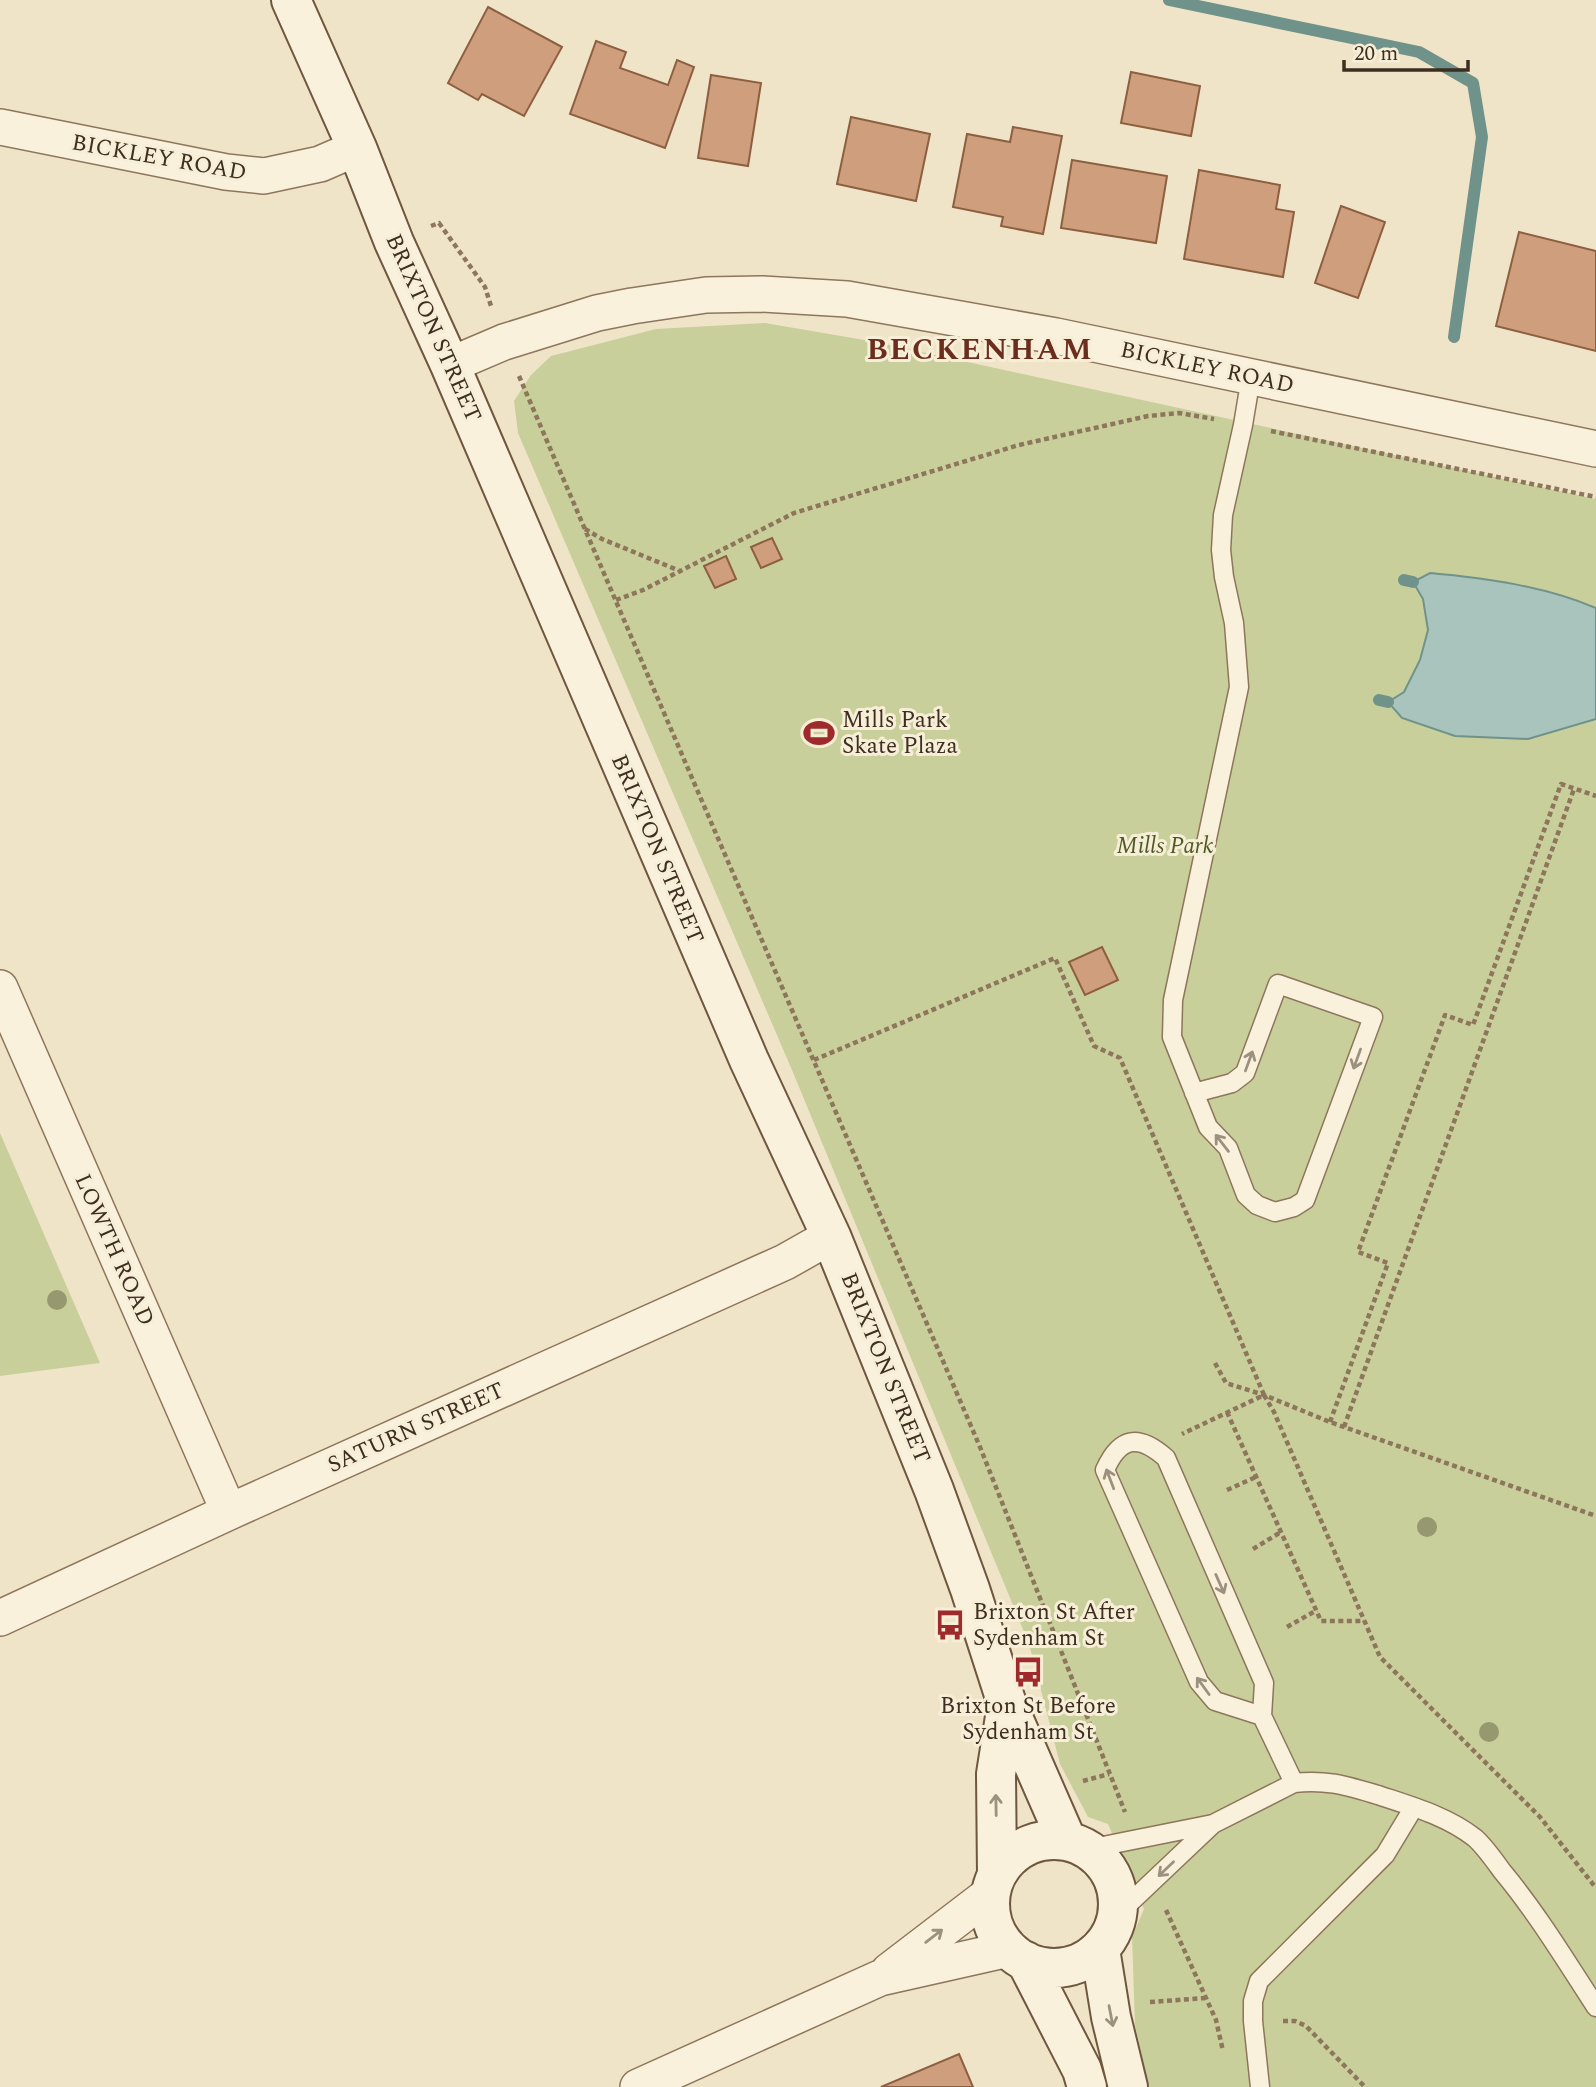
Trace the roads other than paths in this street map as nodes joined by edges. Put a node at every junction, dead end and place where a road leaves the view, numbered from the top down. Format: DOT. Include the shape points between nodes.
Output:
graph roads {
  1 [pos="291,0"];
  2 [pos="0,127"];
  3 [pos="357,148"];
  4 [pos="450,365"];
  5 [pos="1251,377"];
  6 [pos="1596,449"];
  7 [pos="0,988"];
  8 [pos="1194,1093"];
  9 [pos="831,1236"];
  10 [pos="229,1512"];
  11 [pos="0,1618"];
  12 [pos="1007,1704"];
  13 [pos="1262,1716"];
  14 [pos="1294,1783"];
  15 [pos="1414,1807"];
  16 [pos="1213,1824"];
  17 [pos="1077,1845"];
  18 [pos="994,1883"];
  19 [pos="1118,1914"];
  20 [pos="1100,1949"];
  21 [pos="1017,1955"];
  22 [pos="880,1978"];
  23 [pos="1596,2007"];
  24 [pos="638,2087"];
  25 [pos="1087,2087"];
  26 [pos="1128,2087"];
  27 [pos="1260,2087"];
  1 -- 3 [label="main road, BRIXTON STREET"];
  2 -- 3 [label="street, BICKLEY ROAD" via="264,176 320,164"];
  3 -- 4 [label="main road, BRIXTON STREET"];
  4 -- 5 [label="street, BICKLEY ROAD" via="504,342 597,313 706,295 762,294 847,299"];
  4 -- 9 [label="main road, BRIXTON STREET" via="749,1060"];
  5 -- 6 [label="street, BICKLEY ROAD"];
  5 -- 8 [label="lane" via="1223,515 1221,550 1239,687 1171,1025"];
  7 -- 10 [label="street, LOWTH ROAD"];
  8 -- 8 [label="lane, one-way" via="1232,1083 1245,1073 1278,984 1373,1017 1305,1200 1294,1207 1275,1212 1257,1206 1246,1195 1227,1148 1208,1127"];
  9 -- 10 [label="street, SATURN STREET" via="785,1262"];
  9 -- 12 [label="main road, BRIXTON STREET" via="934,1490"];
  10 -- 11 [label="street, SATURN STREET"];
  12 -- 17 [label="main road, BRIXTON STREET"];
  18 -- 12 [label="main road, BRIXTON STREET, one-way" via="996,1774"];
  13 -- 13 [label="lane, one-way" via="1215,1701 1199,1682 1105,1469 1122,1445 1145,1444 1166,1458 1264,1683"];
  13 -- 14 [label="lane"];
  14 -- 15 [label="lane" via="1333,1782"];
  14 -- 16 [label="lane"];
  15 -- 23 [label="lane" via="1476,1839 1525,1898"];
  15 -- 27 [label="lane" via="1385,1854 1259,1981 1253,2001"];
  16 -- 17 [label="lane"];
  16 -- 19 [label="lane, one-way"];
  17 -- 18 [label="main road" via="1047,1840 1027,1846 1010,1857"];
  17 -- 19 [label="main road, BRIXTON STREET" via="1102,1862 1112,1877"];
  18 -- 21 [label="main road, BRIXTON STREET" via="994,1923"];
  22 -- 18 [label="street, one-way"];
  19 -- 20 [label="main road"];
  20 -- 21 [label="main road" via="1065,1967 1045,1967"];
  20 -- 26 [label="main road, one-way"];
  21 -- 22 [label="street"];
  21 -- 25 [label="main road, BRIXTON STREET" via="1082,2070"];
  22 -- 24 [label="street"];
}
